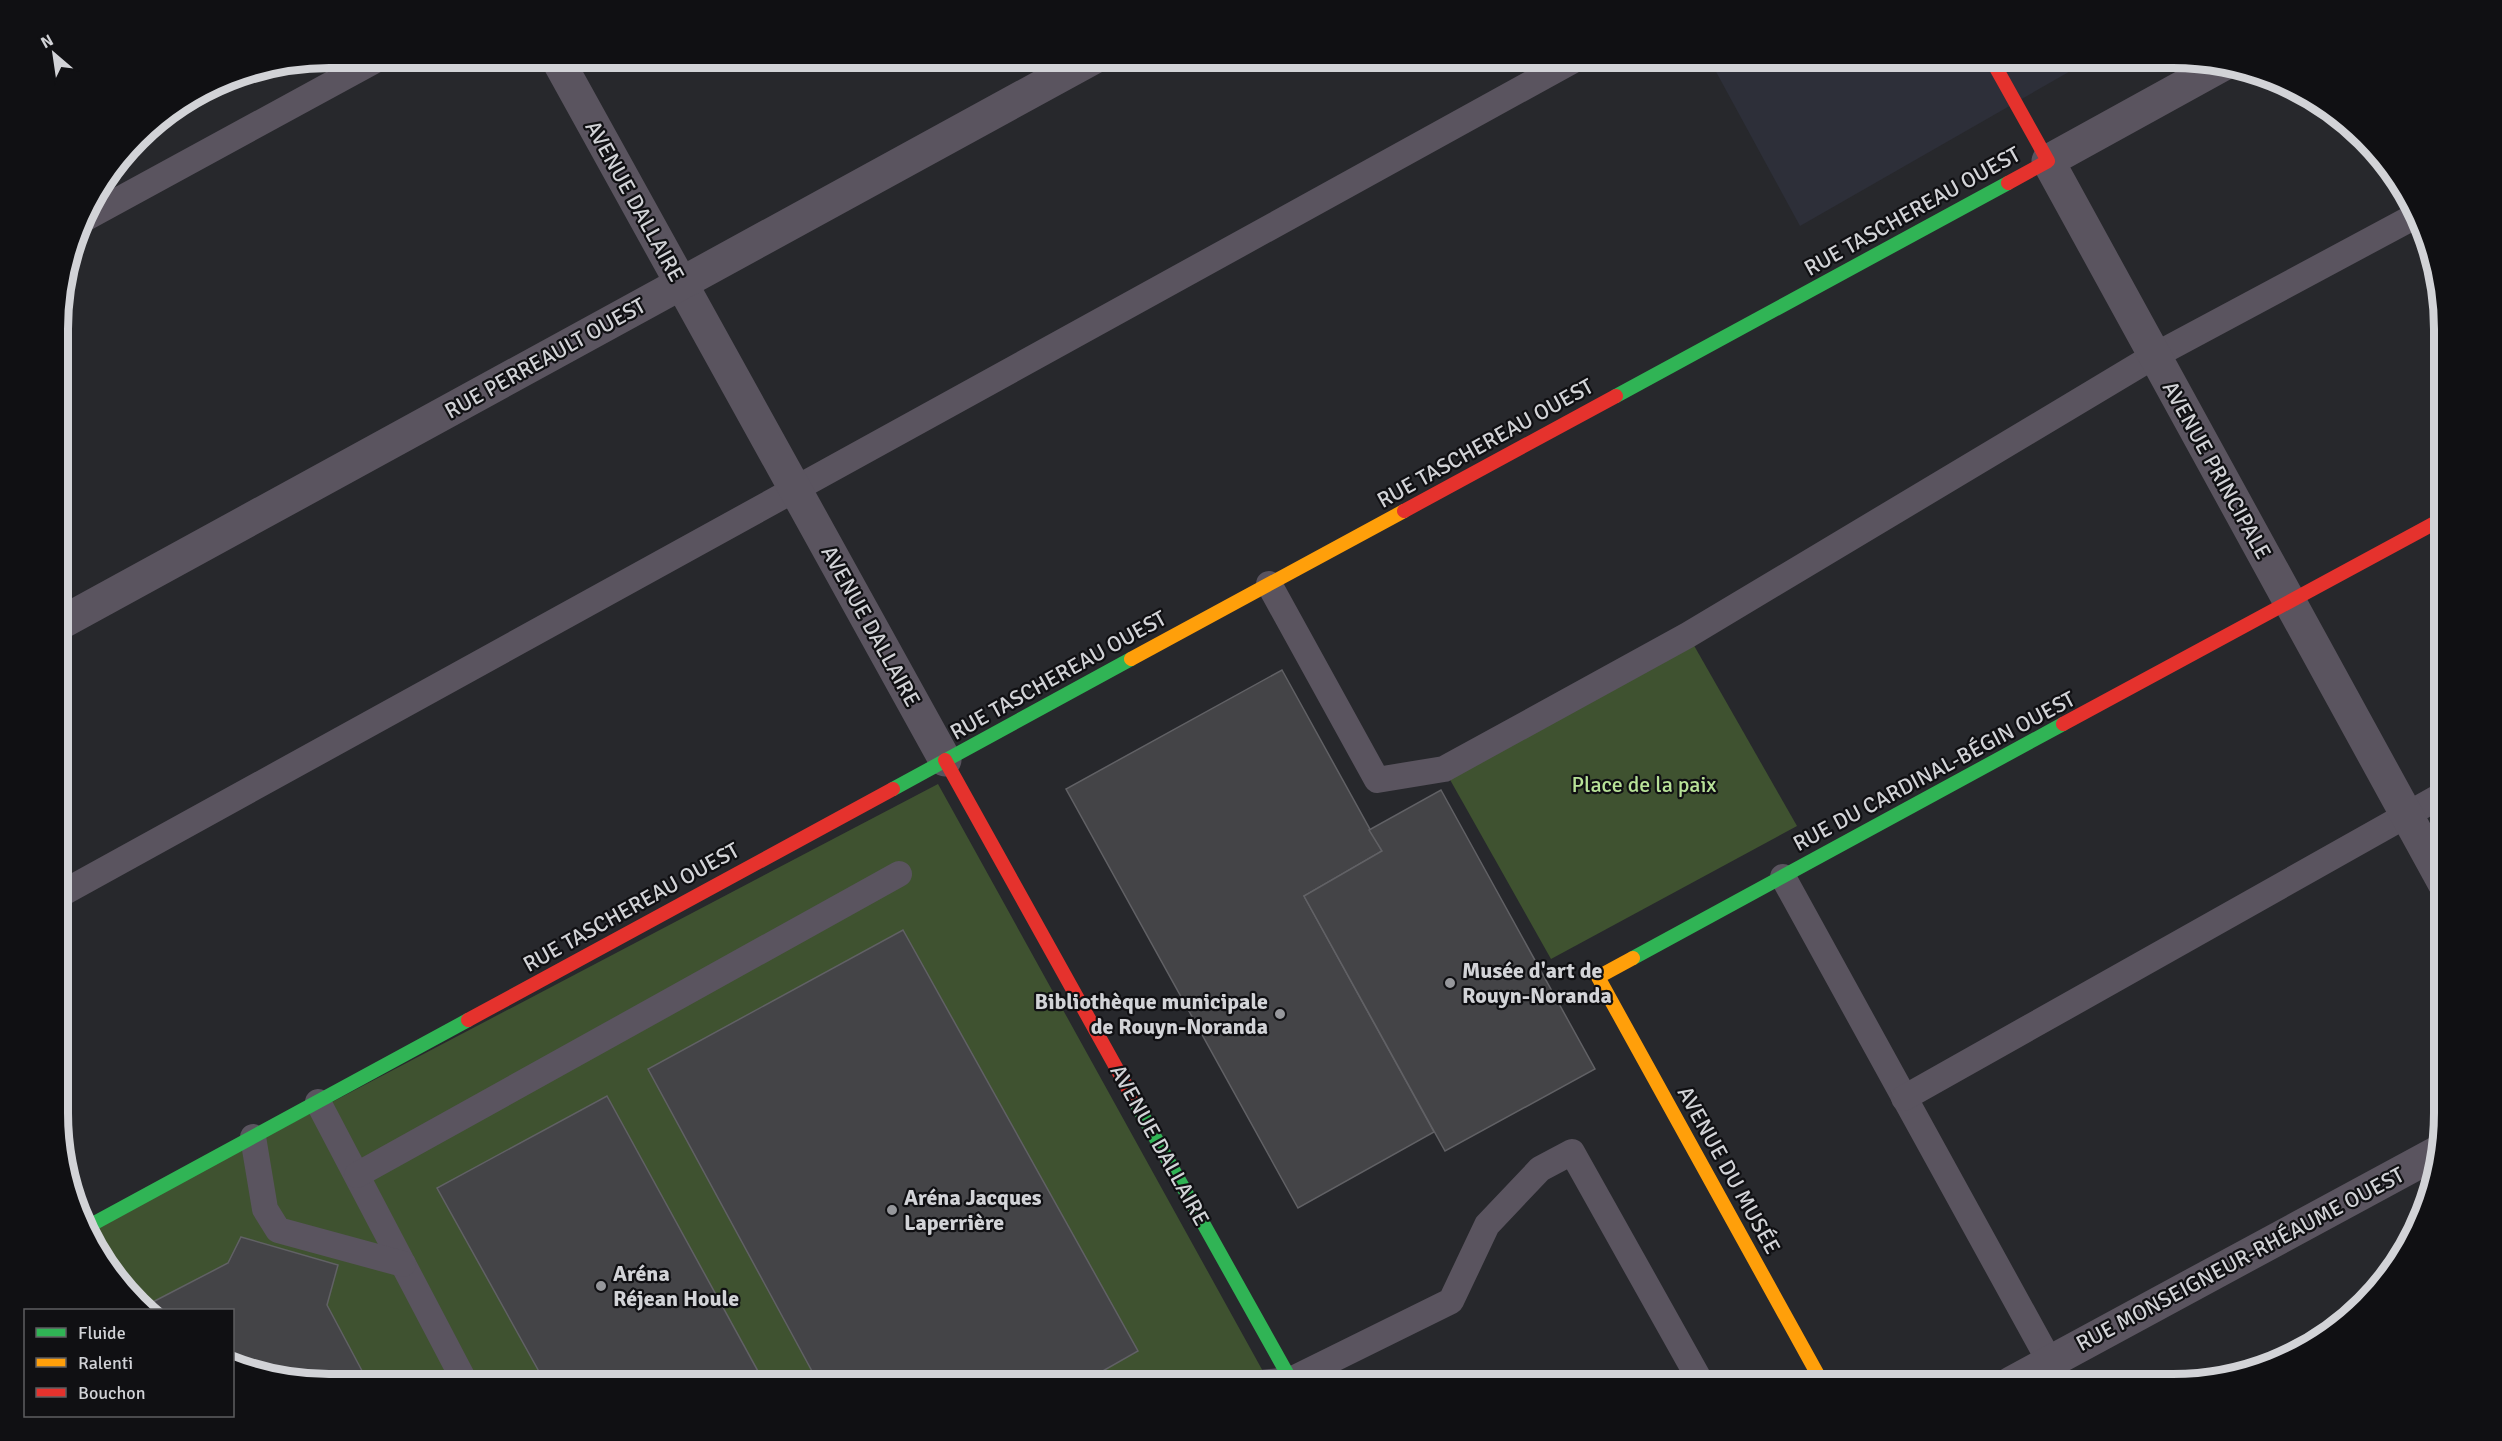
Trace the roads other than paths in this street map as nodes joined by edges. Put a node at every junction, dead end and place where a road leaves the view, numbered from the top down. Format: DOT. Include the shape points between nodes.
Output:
graph roads {
  1 [pos="361,68"];
  2 [pos="562,68"];
  3 [pos="1075,68"];
  4 [pos="1559,68"];
  5 [pos="1996,68"];
  6 [pos="2212,71"];
  7 [pos="2048,161"];
  8 [pos="94,214"];
  9 [pos="2410,219"];
  10 [pos="681,284"];
  11 [pos="2154,356"];
  12 [pos="794,488"];
  13 [pos="2434,523"];
  14 [pos="1269,584"];
  15 [pos="2290,602"];
  16 [pos="68,619"];
  17 [pos="945,760"];
  18 [pos="2434,799"];
  19 [pos="2407,814"];
  20 [pos="2434,864"];
  21 [pos="900,874"];
  22 [pos="1783,877"];
  23 [pos="68,890"];
  24 [pos="1598,977"];
  25 [pos="1904,1098"];
  26 [pos="318,1102"];
  27 [pos="253,1137"];
  28 [pos="2430,1156"];
  29 [pos="357,1175"];
  30 [pos="92,1224"];
  31 [pos="403,1264"];
  32 [pos="2050,1362"];
  33 [pos="461,1374"];
  34 [pos="1288,1374"];
  35 [pos="1308,1374"];
  36 [pos="1696,1374"];
  37 [pos="1817,1374"];
  38 [pos="2028,1374"];
  1 -- 8 [label="lane"];
  2 -- 10 [label="street, AVENUE DALLAIRE"];
  3 -- 10 [label="street, RUE PERREAULT OUEST"];
  4 -- 12 [label="lane"];
  5 -- 7 [label="street, AVENUE PRINCIPALE"];
  6 -- 7 [label="street"];
  7 -- 11 [label="street, AVENUE PRINCIPALE"];
  7 -- 14 [label="street, RUE TASCHEREAU OUEST"];
  9 -- 11 [label="lane"];
  10 -- 12 [label="street, AVENUE DALLAIRE"];
  10 -- 16 [label="street, RUE PERREAULT OUEST"];
  11 -- 14 [label="lane" via="1688,635 1444,770 1377,780"];
  11 -- 15 [label="street, AVENUE PRINCIPALE"];
  12 -- 17 [label="street, AVENUE DALLAIRE"];
  12 -- 23 [label="lane"];
  13 -- 15 [label="street, RUE DU CARDINAL-BÉGIN OUEST"];
  14 -- 17 [label="street, RUE TASCHEREAU OUEST"];
  15 -- 19 [label="street, AVENUE PRINCIPALE"];
  15 -- 22 [label="street, RUE DU CARDINAL-BÉGIN OUEST"];
  17 -- 26 [label="street, RUE TASCHEREAU OUEST"];
  17 -- 34 [label="street, AVENUE DALLAIRE"];
  18 -- 19 [label="lane"];
  19 -- 20 [label="street, AVENUE PRINCIPALE"];
  19 -- 25 [label="lane"];
  21 -- 29 [label="lane"];
  22 -- 24 [label="street, RUE DU CARDINAL-BÉGIN OUEST"];
  22 -- 25 [label="lane"];
  24 -- 37 [label="street, AVENUE DU MUSÉE"];
  25 -- 32 [label="lane"];
  26 -- 27 [label="street, RUE TASCHEREAU OUEST"];
  26 -- 29 [label="lane"];
  27 -- 30 [label="street, RUE TASCHEREAU OUEST"];
  27 -- 31 [label="lane" via="265,1209 278,1230"];
  28 -- 32 [label="street, RUE MONSEIGNEUR-RHÉAUME OUEST"];
  29 -- 31 [label="lane"];
  31 -- 33 [label="lane"];
  32 -- 38 [label="street, RUE MONSEIGNEUR-RHÉAUME OUEST"];
  35 -- 36 [label="lane" via="1451,1301 1487,1225 1540,1169 1572,1152"];
}
